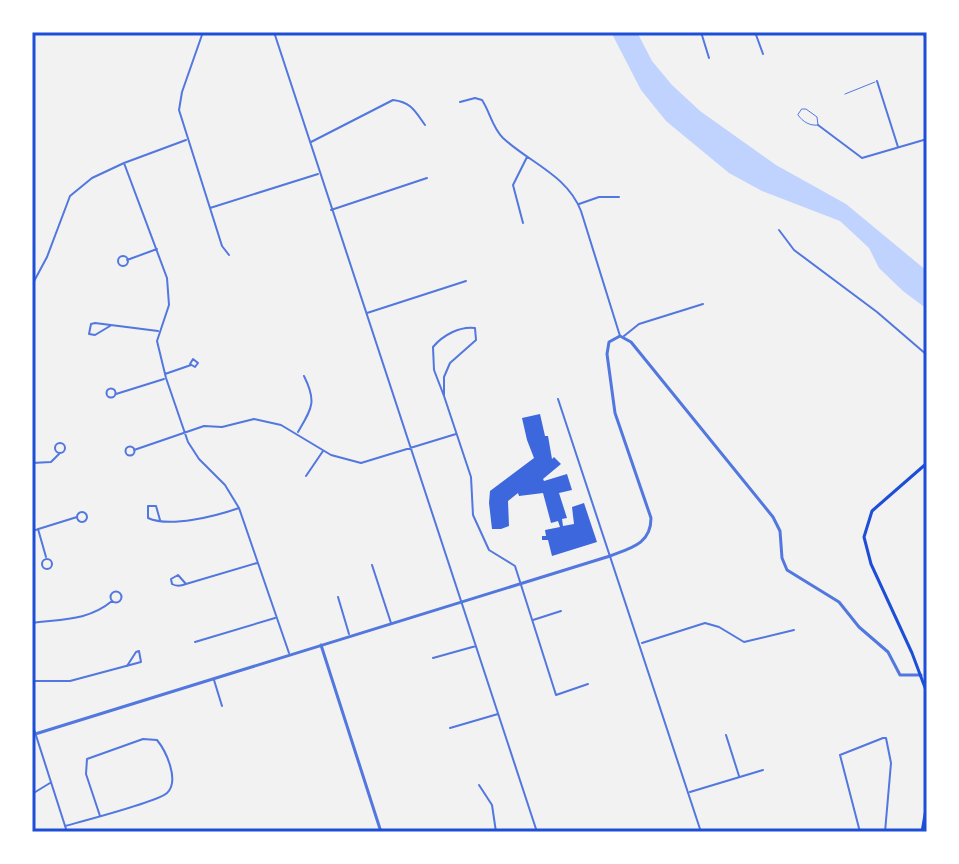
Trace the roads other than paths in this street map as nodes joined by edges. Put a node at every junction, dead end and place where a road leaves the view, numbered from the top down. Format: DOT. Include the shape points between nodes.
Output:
graph roads {
  1 [pos="203,32"];
  2 [pos="274,32"];
  3 [pos="701,32"];
  4 [pos="755,32"];
  5 [pos="923,32"];
  6 [pos="927,43"];
  7 [pos="763,54"];
  8 [pos="709,58"];
  9 [pos="877,81"];
  10 [pos="845,94"];
  11 [pos="460,102"];
  12 [pos="425,125"];
  13 [pos="818,125"];
  14 [pos="187,139"];
  15 [pos="927,139"];
  16 [pos="310,143"];
  17 [pos="898,148"];
  18 [pos="528,156"];
  19 [pos="124,163"];
  20 [pos="320,174"];
  21 [pos="427,178"];
  22 [pos="619,197"];
  23 [pos="578,204"];
  24 [pos="210,209"];
  25 [pos="331,210"];
  26 [pos="523,223"];
  27 [pos="779,230"];
  28 [pos="158,249"];
  29 [pos="229,255"];
  30 [pos="127,260"];
  31 [pos="466,281"];
  32 [pos="32,285"];
  33 [pos="703,304"];
  34 [pos="366,314"];
  35 [pos="110,326"];
  36 [pos="159,331"];
  37 [pos="622,337"];
  38 [pos="927,355"];
  39 [pos="191,365"];
  40 [pos="165,376"];
  41 [pos="304,376"];
  42 [pos="116,394"];
  43 [pos="444,396"];
  44 [pos="558,399"];
  45 [pos="185,433"];
  46 [pos="297,433"];
  47 [pos="456,434"];
  48 [pos="411,449"];
  49 [pos="134,450"];
  50 [pos="324,450"];
  51 [pos="59,453"];
  52 [pos="32,463"];
  53 [pos="927,463"];
  54 [pos="306,476"];
  55 [pos="239,508"];
  56 [pos="77,517"];
  57 [pos="160,520"];
  58 [pos="38,529"];
  59 [pos="32,531"];
  60 [pos="610,556"];
  61 [pos="46,559"];
  62 [pos="258,562"];
  63 [pos="372,565"];
  64 [pos="520,582"];
  65 [pos="186,584"];
  66 [pos="338,597"];
  67 [pos="463,600"];
  68 [pos="112,601"];
  69 [pos="561,611"];
  70 [pos="277,617"];
  71 [pos="532,620"];
  72 [pos="32,623"];
  73 [pos="391,623"];
  74 [pos="794,630"];
  75 [pos="350,636"];
  76 [pos="195,642"];
  77 [pos="640,643"];
  78 [pos="321,645"];
  79 [pos="477,646"];
  80 [pos="289,654"];
  81 [pos="433,658"];
  82 [pos="127,666"];
  83 [pos="921,675"];
  84 [pos="214,679"];
  85 [pos="32,681"];
  86 [pos="588,684"];
  87 [pos="927,693"];
  88 [pos="222,706"];
  89 [pos="499,714"];
  90 [pos="32,723"];
  91 [pos="450,728"];
  92 [pos="34,734"];
  93 [pos="726,735"];
  94 [pos="763,770"];
  95 [pos="740,777"];
  96 [pos="51,782"];
  97 [pos="479,785"];
  98 [pos="689,793"];
  99 [pos="32,794"];
  100 [pos="927,803"];
  101 [pos="100,816"];
  102 [pos="65,826"];
  103 [pos="885,831"];
  104 [pos="67,832"];
  105 [pos="381,832"];
  106 [pos="496,832"];
  107 [pos="537,832"];
  108 [pos="701,832"];
  109 [pos="860,832"];
  110 [pos="879,832"];
  111 [pos="922,832"];
  1 -- 14 [label="street" via="179,104"];
  2 -- 16 [label="street"];
  3 -- 8 [label="street"];
  4 -- 7 [label="street"];
  5 -- 6 [label="street"];
  9 -- 10 [label="lane"];
  9 -- 17 [label="street"];
  11 -- 18 [label="street" via="483,100 500,134"];
  12 -- 16 [label="street" via="413,107 393,100"];
  13 -- 13 [label="lane" via="800,118 799,112 806,109"];
  13 -- 17 [label="street" via="862,158"];
  14 -- 19 [label="street"];
  14 -- 24 [label="street"];
  15 -- 17 [label="street"];
  16 -- 20 [label="street"];
  18 -- 23 [label="street" via="559,179"];
  18 -- 26 [label="street" via="513,185"];
  19 -- 28 [label="street"];
  19 -- 32 [label="street" via="70,196"];
  20 -- 24 [label="street"];
  20 -- 25 [label="street"];
  21 -- 25 [label="street"];
  22 -- 23 [label="street"];
  23 -- 37 [label="street"];
  24 -- 29 [label="street"];
  25 -- 34 [label="street"];
  27 -- 38 [label="street" via="794,250"];
  28 -- 30 [label="street"];
  28 -- 36 [label="street" via="169,296"];
  31 -- 34 [label="street"];
  33 -- 37 [label="street" via="639,324"];
  34 -- 48 [label="street"];
  35 -- 35 [label="street" via="94,323 89,334 95,335"];
  35 -- 36 [label="street"];
  36 -- 40 [label="street"];
  37 -- 60 [label="street" via="607,348 613,404 652,522 640,544"];
  37 -- 83 [label="street" via="776,522 787,570 839,602 888,652 900,675"];
  39 -- 40 [label="street"];
  40 -- 42 [label="street"];
  40 -- 45 [label="street"];
  41 -- 46 [label="street" via="312,403"];
  43 -- 43 [label="street" via="446,370 476,340 475,328 450,333 433,347 434,370"];
  43 -- 47 [label="street"];
  44 -- 60 [label="street"];
  45 -- 46 [label="street" via="254,419"];
  45 -- 49 [label="street"];
  45 -- 55 [label="street"];
  46 -- 50 [label="street"];
  47 -- 48 [label="street"];
  47 -- 64 [label="street" via="471,477 473,515 489,550 513,564"];
  48 -- 50 [label="street" via="361,463"];
  48 -- 67 [label="street"];
  50 -- 54 [label="street"];
  51 -- 52 [label="street" via="51,462"];
  53 -- 83 [label="main road" via="872,511 864,537 875,576"];
  55 -- 57 [label="street" via="204,518"];
  55 -- 62 [label="street"];
  56 -- 58 [label="street"];
  58 -- 59 [label="street"];
  58 -- 61 [label="street"];
  60 -- 64 [label="street"];
  60 -- 77 [label="street"];
  62 -- 65 [label="street"];
  62 -- 70 [label="street"];
  63 -- 73 [label="street"];
  64 -- 67 [label="street"];
  64 -- 71 [label="street"];
  66 -- 75 [label="street"];
  67 -- 73 [label="street"];
  67 -- 79 [label="street"];
  68 -- 72 [label="street" via="79,618"];
  69 -- 71 [label="street"];
  70 -- 76 [label="street"];
  70 -- 80 [label="street"];
  71 -- 86 [label="street" via="556,695"];
  73 -- 75 [label="street"];
  74 -- 77 [label="street" via="744,642 705,623"];
  75 -- 78 [label="street"];
  77 -- 98 [label="street"];
  78 -- 80 [label="street"];
  78 -- 105 [label="street"];
  79 -- 81 [label="street"];
  79 -- 89 [label="street"];
  80 -- 84 [label="street"];
  82 -- 85 [label="street" via="70,681"];
  83 -- 87 [label="main road"];
  84 -- 88 [label="street"];
  84 -- 92 [label="street"];
  89 -- 91 [label="street"];
  89 -- 107 [label="street"];
  90 -- 92 [label="street"];
  92 -- 96 [label="street"];
  93 -- 95 [label="street"];
  94 -- 95 [label="street"];
  95 -- 98 [label="street"];
  96 -- 99 [label="street"];
  96 -- 102 [label="street"];
  97 -- 106 [label="street" via="492,805"];
  98 -- 108 [label="street"];
  100 -- 111 [label="main road"];
  101 -- 101 [label="street" via="86,762 95,754 154,738 170,770 170,789"];
  101 -- 102 [label="street"];
  102 -- 104 [label="street"];
  103 -- 109 [label="street" via="891,763 886,738 840,755"];
  103 -- 110 [label="street"];
}
